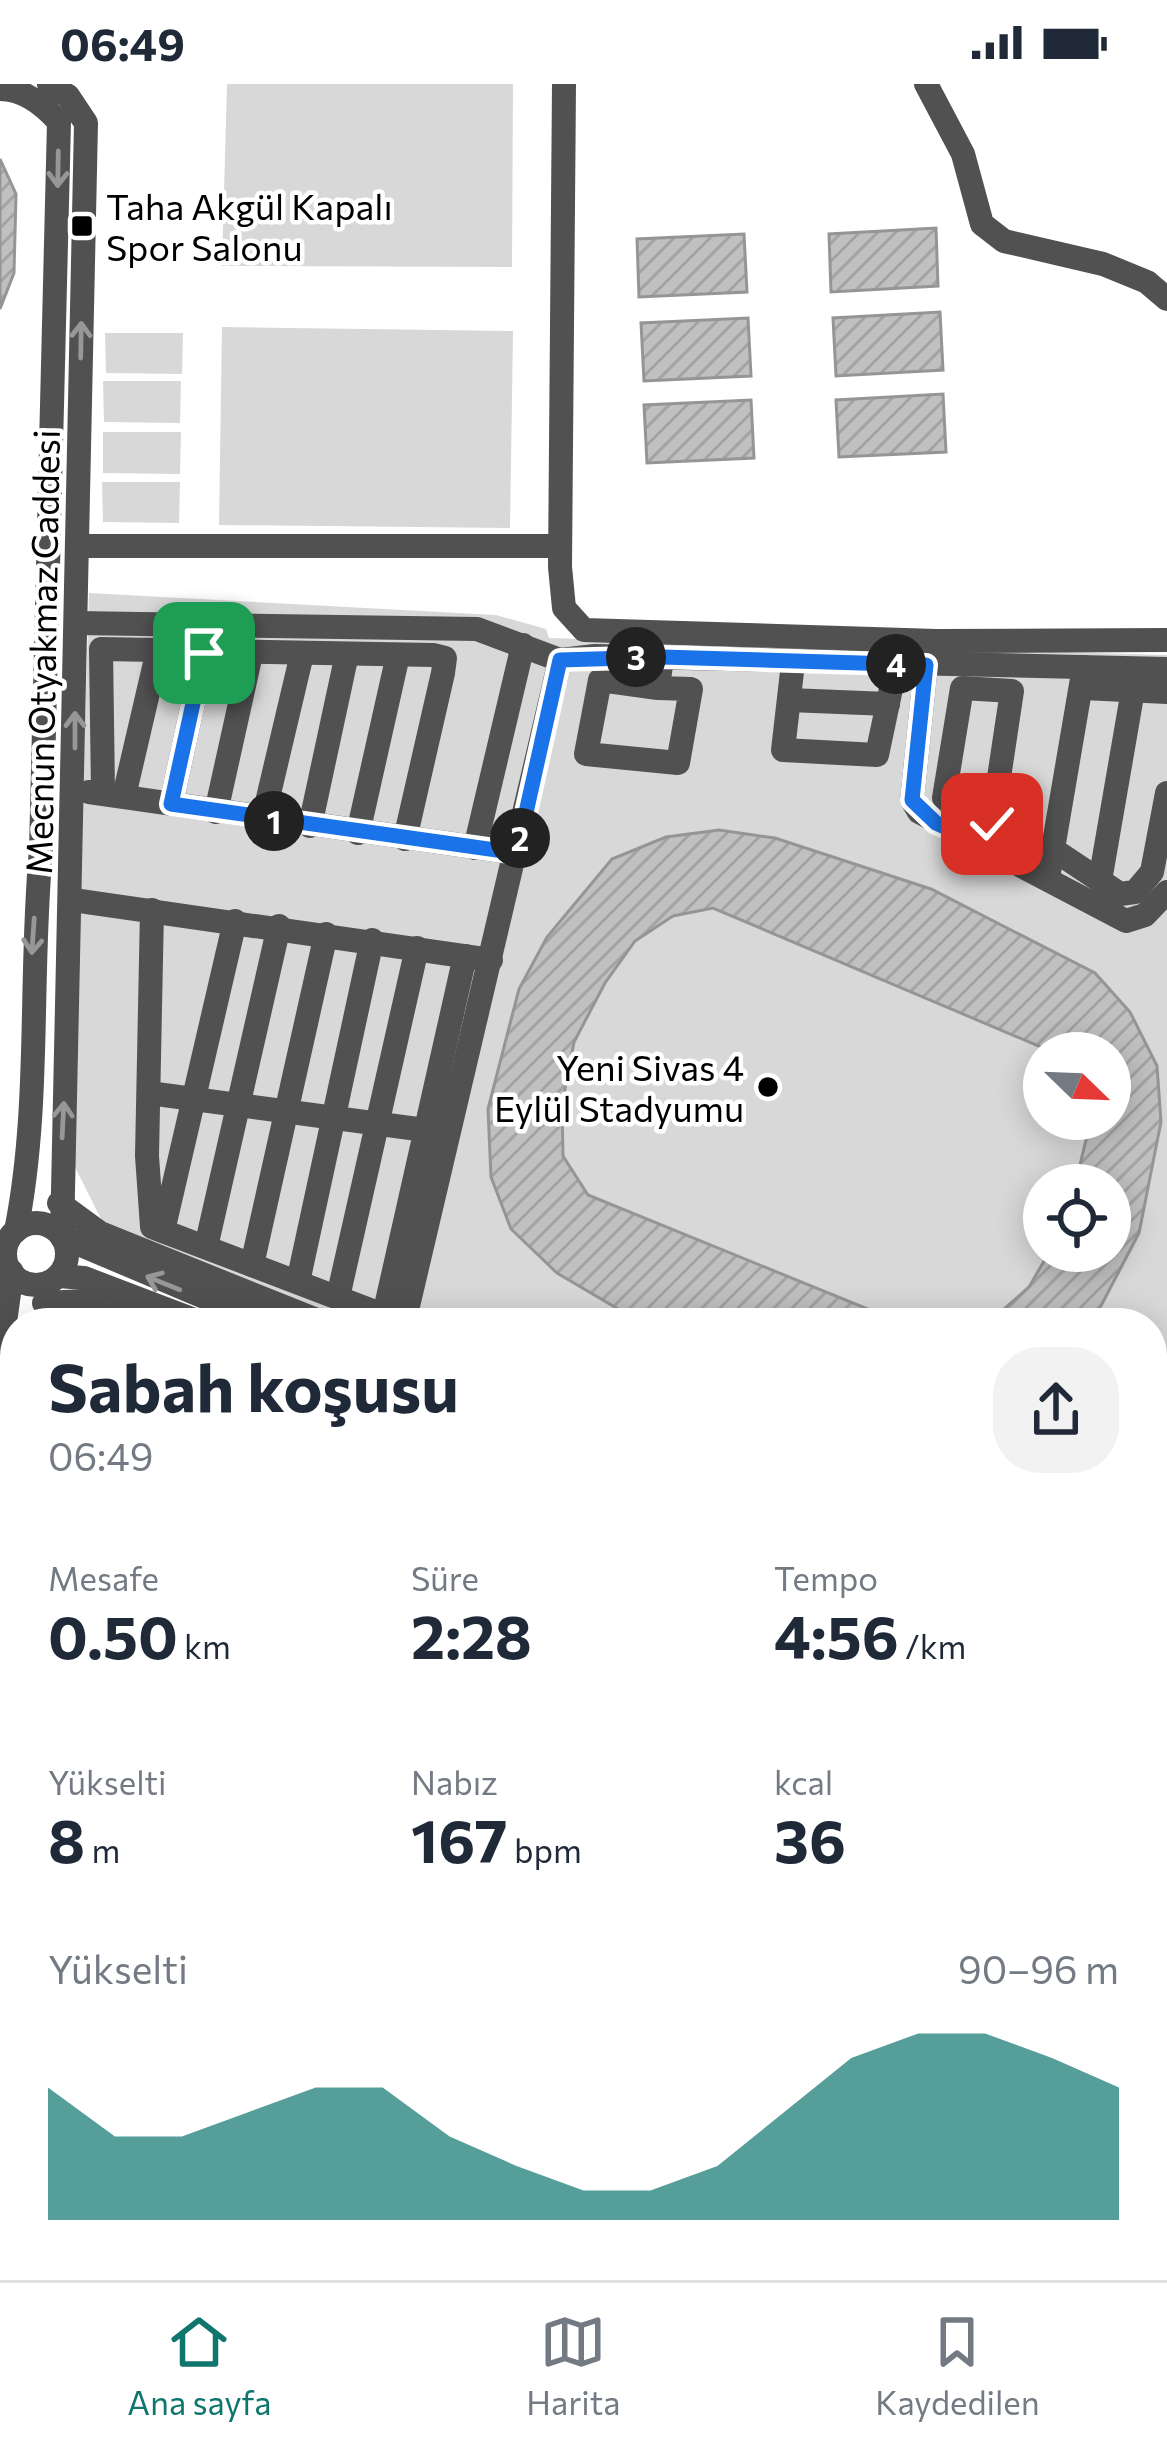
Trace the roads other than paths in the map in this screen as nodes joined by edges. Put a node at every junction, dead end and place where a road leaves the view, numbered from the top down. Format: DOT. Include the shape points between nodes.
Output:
graph roads {
  1 [pos="49,84"];
  2 [pos="565,84"];
  3 [pos="926,84"];
  4 [pos="0,89"];
  5 [pos="1167,299"];
  6 [pos="77,546"];
  7 [pos="560,546"];
  8 [pos="76,623"];
  9 [pos="1167,640"];
  10 [pos="524,645"];
  11 [pos="158,650"];
  12 [pos="204,653"];
  13 [pos="251,654"];
  14 [pos="302,654"];
  15 [pos="347,654"];
  16 [pos="398,655"];
  17 [pos="662,657"];
  18 [pos="560,660"];
  19 [pos="794,663"];
  20 [pos="896,664"];
  21 [pos="926,665"];
  22 [pos="1167,669"];
  23 [pos="1084,678"];
  24 [pos="658,688"];
  25 [pos="1133,690"];
  26 [pos="1167,692"];
  27 [pos="789,700"];
  28 [pos="888,704"];
  29 [pos="75,791"];
  30 [pos="113,794"];
  31 [pos="1167,794"];
  32 [pos="171,804"];
  33 [pos="215,812"];
  34 [pos="263,819"];
  35 [pos="310,826"];
  36 [pos="358,832"];
  37 [pos="987,834"];
  38 [pos="405,839"];
  39 [pos="476,848"];
  40 [pos="1057,852"];
  41 [pos="517,853"];
  42 [pos="1048,878"];
  43 [pos="1100,881"];
  44 [pos="1167,892"];
  45 [pos="73,900"];
  46 [pos="152,910"];
  47 [pos="235,921"];
  48 [pos="279,926"];
  49 [pos="326,934"];
  50 [pos="372,940"];
  51 [pos="417,948"];
  52 [pos="478,958"];
  53 [pos="149,1093"];
  54 [pos="195,1097"];
  55 [pos="239,1103"];
  56 [pos="287,1110"];
  57 [pos="333,1116"];
  58 [pos="379,1122"];
  59 [pos="425,1130"];
  60 [pos="59,1203"];
  61 [pos="163,1231"];
  62 [pos="10,1233"];
  63 [pos="62,1237"];
  64 [pos="206,1247"];
  65 [pos="252,1265"];
  66 [pos="8,1271"];
  67 [pos="298,1282"];
  68 [pos="49,1295"];
  69 [pos="338,1297"];
  70 [pos="5,1308"];
  71 [pos="103,1308"];
  72 [pos="163,1308"];
  73 [pos="230,1308"];
  74 [pos="287,1308"];
  75 [pos="366,1308"];
  76 [pos="386,1308"];
  77 [pos="407,1308"];
  6 -- 1 [label="street, Mecnun Otyakmaz Caddesi, one-way" via="86,123"];
  2 -- 7 [label="street"];
  3 -- 5 [label="street" via="962,154 982,224 1004,241 1102,264"];
  4 -- 62 [label="street, Mecnun Otyakmaz Caddesi, one-way" via="46,106 59,122 27,1178"];
  6 -- 7 [label="street"];
  6 -- 8 [label="street, Mecnun Otyakmaz Caddesi"];
  7 -- 9 [label="street" via="564,608 584,630"];
  8 -- 10 [label="street" via="441,627"];
  29 -- 8 [label="street, Mecnun Otyakmaz Caddesi, one-way"];
  10 -- 18 [label="street"];
  10 -- 39 [label="street"];
  11 -- 12 [label="street"];
  11 -- 30 [label="street"];
  11 -- 30 [label="street" via="101,649"];
  12 -- 13 [label="street"];
  12 -- 32 [label="street"];
  13 -- 14 [label="street"];
  13 -- 33 [label="street"];
  14 -- 15 [label="street"];
  14 -- 34 [label="street"];
  15 -- 16 [label="street"];
  15 -- 35 [label="street"];
  16 -- 36 [label="street"];
  16 -- 38 [label="street" via="445,658"];
  17 -- 18 [label="street"];
  17 -- 19 [label="street"];
  17 -- 24 [label="street"];
  18 -- 41 [label="street"];
  19 -- 20 [label="street"];
  19 -- 27 [label="street"];
  20 -- 21 [label="street"];
  20 -- 28 [label="street"];
  21 -- 23 [label="street"];
  21 -- 37 [label="street" via="912,800 936,823"];
  22 -- 23 [label="street"];
  23 -- 25 [label="street"];
  23 -- 40 [label="street"];
  24 -- 24 [label="street" via="691,689 678,764 586,754 600,680"];
  25 -- 26 [label="street"];
  25 -- 43 [label="street"];
  27 -- 28 [label="street"];
  27 -- 28 [label="street" via="783,750 877,755"];
  29 -- 30 [label="street"];
  29 -- 45 [label="street, Mecnun Otyakmaz Caddesi"];
  30 -- 32 [label="street"];
  31 -- 43 [label="street" via="1152,872 1135,892 1120,894"];
  32 -- 33 [label="street"];
  33 -- 34 [label="street"];
  34 -- 35 [label="street"];
  35 -- 36 [label="street"];
  36 -- 38 [label="street"];
  37 -- 37 [label="street" via="1012,691 962,688 944,798"];
  37 -- 42 [label="street"];
  38 -- 39 [label="street"];
  39 -- 41 [label="street"];
  40 -- 42 [label="street"];
  40 -- 43 [label="street"];
  41 -- 52 [label="street"];
  42 -- 44 [label="street" via="1126,920 1145,915"];
  45 -- 46 [label="street"];
  60 -- 45 [label="street, Mecnun Otyakmaz Caddesi, one-way"];
  46 -- 47 [label="street"];
  46 -- 53 [label="street"];
  47 -- 48 [label="street"];
  47 -- 54 [label="street"];
  48 -- 49 [label="street"];
  48 -- 55 [label="street"];
  49 -- 50 [label="street"];
  49 -- 56 [label="street"];
  50 -- 51 [label="street"];
  50 -- 57 [label="street"];
  51 -- 52 [label="street"];
  51 -- 58 [label="street"];
  52 -- 59 [label="street"];
  52 -- 77 [label="street"];
  53 -- 54 [label="street"];
  53 -- 61 [label="street" via="152,1227"];
  54 -- 55 [label="street"];
  54 -- 61 [label="street"];
  55 -- 56 [label="street"];
  55 -- 64 [label="street"];
  56 -- 57 [label="street"];
  56 -- 65 [label="street"];
  57 -- 58 [label="street"];
  57 -- 67 [label="street"];
  58 -- 59 [label="street"];
  58 -- 69 [label="street"];
  59 -- 76 [label="street"];
  60 -- 63 [label="street, Mecnun Otyakmaz Caddesi"];
  60 -- 74 [label="street" via="100,1233"];
  61 -- 64 [label="street"];
  62 -- 63 [label="street" via="41,1224"];
  62 -- 66 [label="street"];
  63 -- 68 [label="street" via="67,1258"];
  73 -- 63 [label="street, one-way"];
  64 -- 65 [label="street"];
  65 -- 67 [label="street"];
  66 -- 68 [label="street"];
  66 -- 70 [label="street"];
  67 -- 69 [label="street"];
  68 -- 71 [label="street"];
  68 -- 72 [label="street" via="84,1278"];
  69 -- 75 [label="street"];
}
